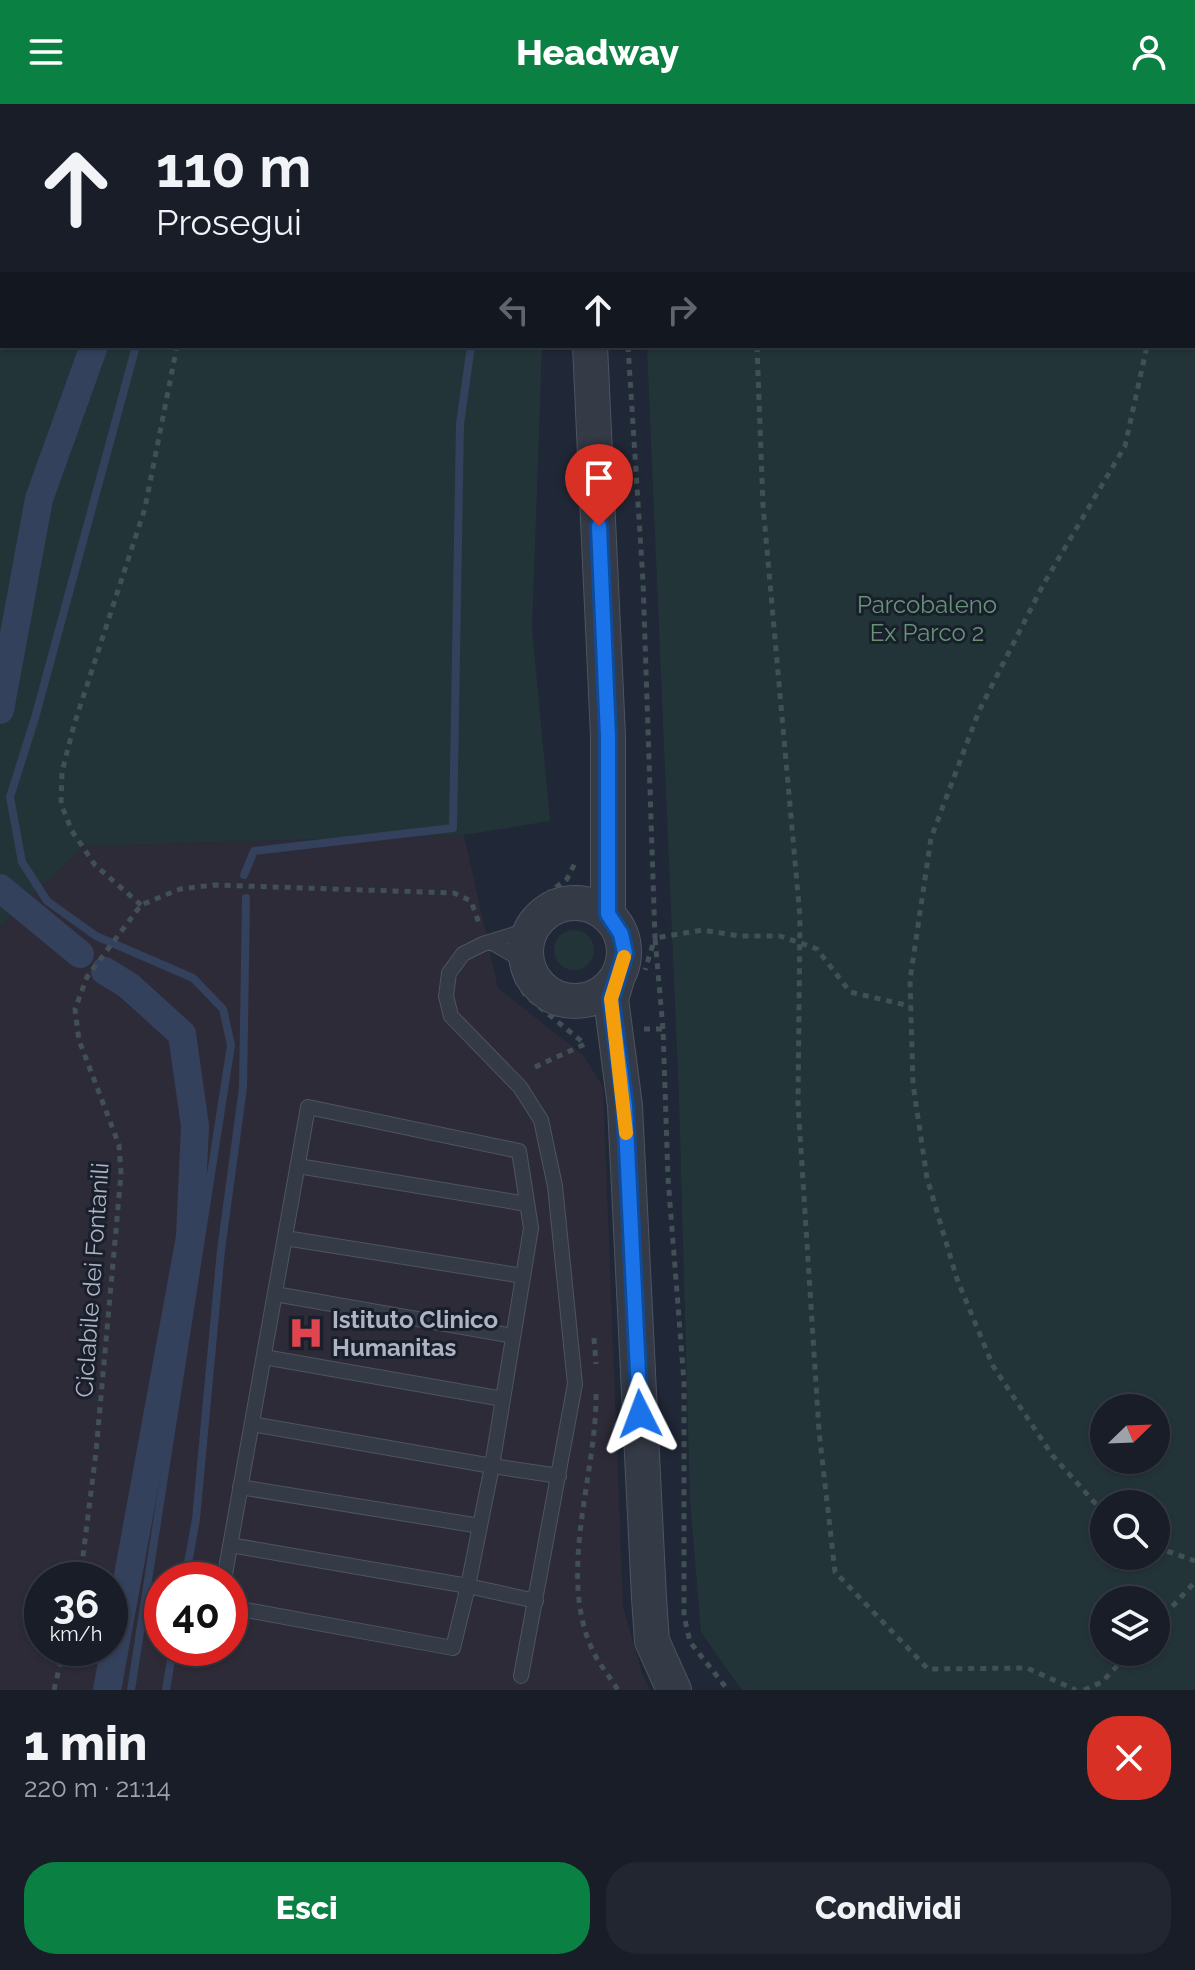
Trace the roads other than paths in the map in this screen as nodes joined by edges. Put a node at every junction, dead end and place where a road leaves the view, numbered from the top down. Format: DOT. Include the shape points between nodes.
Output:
graph roads {
  1 [pos="590,348"];
  2 [pos="609,821"];
  3 [pos="562,904"];
  4 [pos="608,914"];
  5 [pos="528,919"];
  6 [pos="491,942"];
  7 [pos="527,963"];
  8 [pos="629,981"];
  9 [pos="552,995"];
  10 [pos="617,1058"];
  11 [pos="298,1166"];
  12 [pos="527,1204"];
  13 [pos="285,1238"];
  14 [pos="523,1276"];
  15 [pos="275,1294"];
  16 [pos="513,1336"];
  17 [pos="264,1357"];
  18 [pos="503,1399"];
  19 [pos="252,1424"];
  20 [pos="492,1466"];
  21 [pos="559,1476"];
  22 [pos="240,1487"];
  23 [pos="480,1526"];
  24 [pos="230,1545"];
  25 [pos="227,1562"];
  26 [pos="468,1586"];
  27 [pos="536,1601"];
  28 [pos="248,1610"];
  29 [pos="521,1676"];
  30 [pos="674,1690"];
  1 -- 2 [label="street"];
  2 -- 3 [label="street" via="581,882"];
  2 -- 4 [label="street"];
  3 -- 4 [label="street" via="585,903"];
  3 -- 5 [label="street"];
  4 -- 8 [label="street" via="624,943 622,966"];
  5 -- 6 [label="lane"];
  5 -- 7 [label="street"];
  6 -- 7 [label="lane"];
  6 -- 21 [label="lane" via="463,954 449,973 446,996 451,1016 520,1087 541,1120 550,1148 575,1384"];
  7 -- 9 [label="street" via="534,979"];
  8 -- 9 [label="street" via="576,1002"];
  8 -- 10 [label="street" via="611,999"];
  9 -- 10 [label="street" via="587,1020"];
  10 -- 30 [label="street" via="625,1106 652,1641"];
  11 -- 12 [label="lane"];
  11 -- 12 [label="lane" via="308,1107 519,1151"];
  11 -- 13 [label="lane"];
  12 -- 14 [label="lane" via="531,1228"];
  13 -- 14 [label="lane"];
  13 -- 15 [label="lane"];
  14 -- 16 [label="lane"];
  15 -- 16 [label="lane"];
  15 -- 17 [label="lane"];
  16 -- 18 [label="lane"];
  17 -- 18 [label="lane"];
  17 -- 19 [label="lane"];
  18 -- 20 [label="lane"];
  19 -- 20 [label="lane"];
  19 -- 22 [label="lane"];
  20 -- 21 [label="lane"];
  20 -- 23 [label="lane"];
  21 -- 27 [label="lane"];
  22 -- 23 [label="lane"];
  22 -- 24 [label="lane"];
  23 -- 26 [label="lane"];
  24 -- 25 [label="lane"];
  24 -- 26 [label="lane"];
  26 -- 27 [label="lane"];
  26 -- 28 [label="lane" via="453,1648"];
  27 -- 29 [label="lane"];
}
